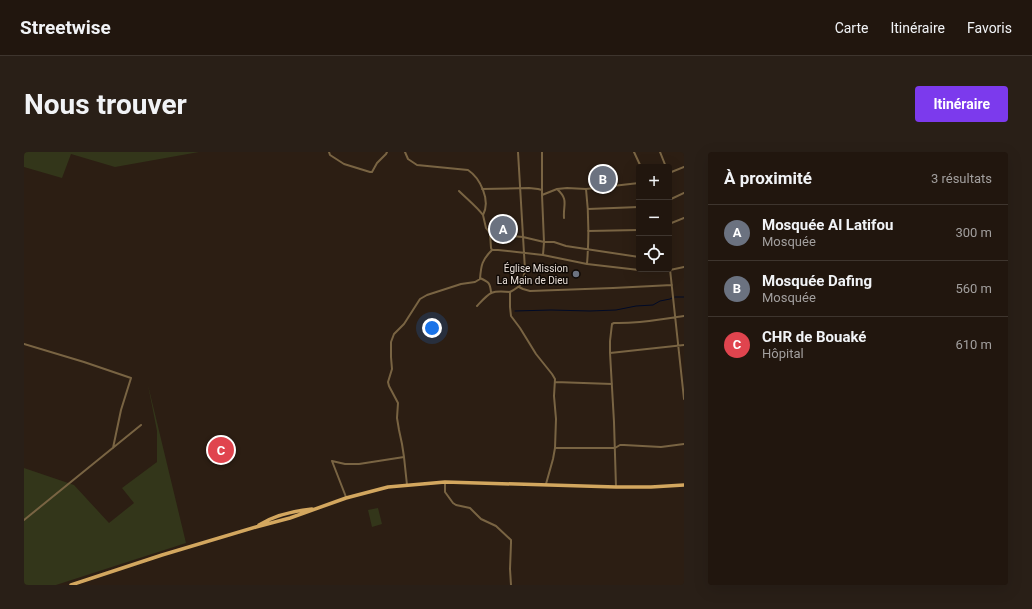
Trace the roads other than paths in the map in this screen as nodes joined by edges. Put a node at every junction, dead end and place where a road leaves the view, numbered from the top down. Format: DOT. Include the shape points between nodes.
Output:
graph roads {
  1 [pos="329,152"];
  2 [pos="387,152"];
  3 [pos="405,152"];
  4 [pos="518,152"];
  5 [pos="542,152"];
  6 [pos="634,152"];
  7 [pos="660,152"];
  8 [pos="640,164"];
  9 [pos="665,164"];
  10 [pos="684,167"];
  11 [pos="672,172"];
  12 [pos="636,184"];
  13 [pos="520,188"];
  14 [pos="482,189"];
  15 [pos="557,189"];
  16 [pos="586,189"];
  17 [pos="542,190"];
  18 [pos="459,191"];
  19 [pos="684,193"];
  20 [pos="542,195"];
  21 [pos="672,199"];
  22 [pos="636,207"];
  23 [pos="588,209"];
  24 [pos="483,214"];
  25 [pos="564,218"];
  26 [pos="684,218"];
  27 [pos="672,223"];
  28 [pos="636,230"];
  29 [pos="588,231"];
  30 [pos="490,233"];
  31 [pos="523,237"];
  32 [pos="544,242"];
  33 [pos="588,249"];
  34 [pos="492,250"];
  35 [pos="523,253"];
  36 [pos="543,255"];
  37 [pos="636,257"];
  38 [pos="587,264"];
  39 [pos="684,267"];
  40 [pos="636,269"];
  41 [pos="672,270"];
  42 [pos="670,272"];
  43 [pos="480,278"];
  44 [pos="672,285"];
  45 [pos="519,287"];
  46 [pos="491,292"];
  47 [pos="510,292"];
  48 [pos="477,306"];
  49 [pos="684,316"];
  50 [pos="675,317"];
  51 [pos="24,344"];
  52 [pos="684,345"];
  53 [pos="678,346"];
  54 [pos="610,353"];
  55 [pos="555,382"];
  56 [pos="612,384"];
  57 [pos="684,399"];
  58 [pos="141,425"];
  59 [pos="684,444"];
  60 [pos="113,448"];
  61 [pos="555,448"];
  62 [pos="615,448"];
  63 [pos="404,457"];
  64 [pos="445,482"];
  65 [pos="407,485"];
  66 [pos="546,485"];
  67 [pos="684,485"];
  68 [pos="616,487"];
  69 [pos="346,498"];
  70 [pos="24,520"];
  71 [pos="71,585"];
  72 [pos="511,585"];
  1 -- 2 [label="street" via="344,164 370,172"];
  3 -- 14 [label="street" via="408,159 417,165 468,170 477,178"];
  4 -- 13 [label="street"];
  5 -- 17 [label="street"];
  6 -- 8 [label="street"];
  7 -- 9 [label="street"];
  10 -- 11 [label="street"];
  12 -- 16 [label="street"];
  13 -- 14 [label="street"];
  13 -- 17 [label="street"];
  13 -- 31 [label="street"];
  14 -- 24 [label="street" via="486,202"];
  15 -- 16 [label="street"];
  15 -- 20 [label="street"];
  15 -- 25 [label="street" via="564,198"];
  16 -- 23 [label="street"];
  17 -- 20 [label="street"];
  18 -- 24 [label="street"];
  19 -- 21 [label="street"];
  20 -- 32 [label="street"];
  22 -- 23 [label="street"];
  23 -- 29 [label="street"];
  24 -- 30 [label="street" via="486,228"];
  26 -- 27 [label="street"];
  28 -- 29 [label="street"];
  29 -- 33 [label="street"];
  30 -- 31 [label="street"];
  30 -- 34 [label="street"];
  31 -- 32 [label="street"];
  31 -- 35 [label="street"];
  32 -- 33 [label="street"];
  32 -- 36 [label="street"];
  33 -- 37 [label="street"];
  33 -- 38 [label="street"];
  34 -- 35 [label="street"];
  34 -- 43 [label="street" via="481,268"];
  35 -- 36 [label="street"];
  35 -- 45 [label="street" via="525,270"];
  36 -- 38 [label="street"];
  38 -- 40 [label="street"];
  39 -- 41 [label="street"];
  42 -- 44 [label="street"];
  43 -- 46 [label="street" via="488,281"];
  43 -- 63 [label="street" via="475,282 461,284 420,299 404,324 394,334 391,342 392,369 388,382 398,403 397,418"];
  44 -- 45 [label="street" via="530,291"];
  44 -- 50 [label="street"];
  45 -- 47 [label="street"];
  46 -- 47 [label="street"];
  46 -- 48 [label="street"];
  47 -- 55 [label="street" via="511,316"];
  49 -- 50 [label="street"];
  50 -- 53 [label="street"];
  50 -- 54 [label="street" via="629,324 613,323"];
  51 -- 60 [label="street" via="131,378"];
  52 -- 53 [label="street"];
  53 -- 54 [label="street"];
  53 -- 57 [label="street"];
  54 -- 56 [label="street"];
  55 -- 56 [label="street"];
  55 -- 61 [label="street"];
  56 -- 62 [label="street"];
  58 -- 60 [label="street"];
  59 -- 62 [label="street" via="661,447 624,444"];
  60 -- 70 [label="street"];
  61 -- 62 [label="street"];
  61 -- 66 [label="street"];
  62 -- 68 [label="street"];
  63 -- 65 [label="street"];
  63 -- 69 [label="street" via="359,464 332,461"];
  64 -- 65 [label="main road"];
  64 -- 66 [label="main road"];
  64 -- 72 [label="street" via="445,492 453,503 470,508 511,540"];
  65 -- 69 [label="main road"];
  66 -- 68 [label="main road"];
  67 -- 68 [label="main road"];
  69 -- 71 [label="main road" via="290,518"];
}
